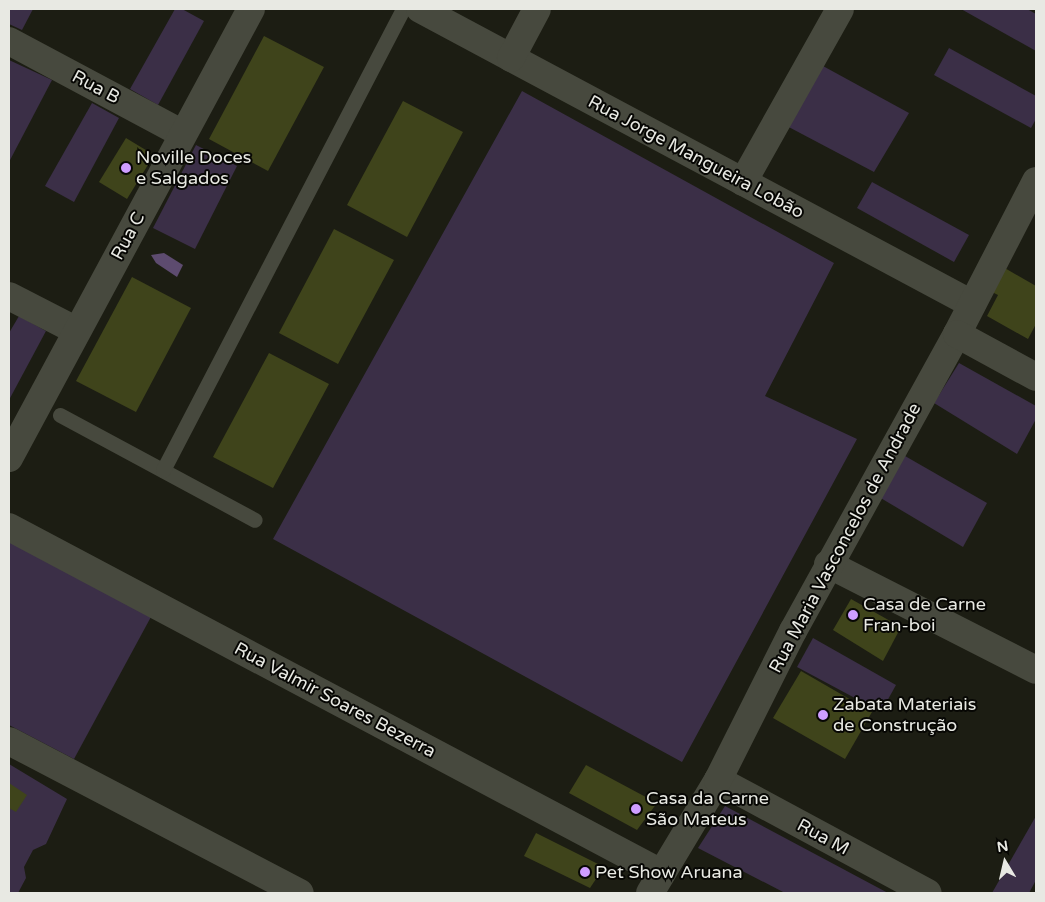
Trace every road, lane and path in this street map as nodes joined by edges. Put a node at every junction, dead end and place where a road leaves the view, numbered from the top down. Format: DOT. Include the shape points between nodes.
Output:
graph roads {
  1 [pos="250,9"];
  2 [pos="403,9"];
  3 [pos="420,9"];
  4 [pos="537,9"];
  5 [pos="840,9"];
  6 [pos="9,40"];
  7 [pos="511,58"];
  8 [pos="183,134"];
  9 [pos="1036,181"];
  10 [pos="743,182"];
  11 [pos="9,296"];
  12 [pos="972,304"];
  13 [pos="77,331"];
  14 [pos="957,334"];
  15 [pos="1036,377"];
  16 [pos="60,415"];
  17 [pos="9,458"];
  18 [pos="163,470"];
  19 [pos="255,520"];
  20 [pos="9,527"];
  21 [pos="828,564"];
  22 [pos="1036,670"];
  23 [pos="9,741"];
  24 [pos="718,780"];
  25 [pos="656,883"];
  26 [pos="300,893"];
  27 [pos="928,893"];
  1 -- 8 [label="street, Rua C"];
  2 -- 18 [label="lane"];
  3 -- 7 [label="street, Rua Jorge Mangueira Lobão"];
  4 -- 7 [label="street"];
  5 -- 10 [label="street"];
  6 -- 8 [label="street, Rua B"];
  7 -- 10 [label="street, Rua Jorge Mangueira Lobão"];
  8 -- 13 [label="street, Rua C"];
  9 -- 12 [label="street, Rua Maria Vasconcelos de Andrade"];
  10 -- 12 [label="street, Rua Jorge Mangueira Lobão"];
  11 -- 13 [label="street"];
  12 -- 14 [label="street, Rua Maria Vasconcelos de Andrade"];
  13 -- 17 [label="street, Rua C"];
  14 -- 15 [label="street"];
  14 -- 21 [label="street, Rua Maria Vasconcelos de Andrade"];
  16 -- 18 [label="lane"];
  18 -- 19 [label="lane"];
  20 -- 25 [label="street, Rua Valmir Soares Bezerra"];
  21 -- 22 [label="street"];
  21 -- 24 [label="street, Rua Maria Vasconcelos de Andrade"];
  23 -- 26 [label="street"];
  24 -- 25 [label="street, Rua Maria Vasconcelos de Andrade"];
  24 -- 27 [label="street, Rua M"];
}
